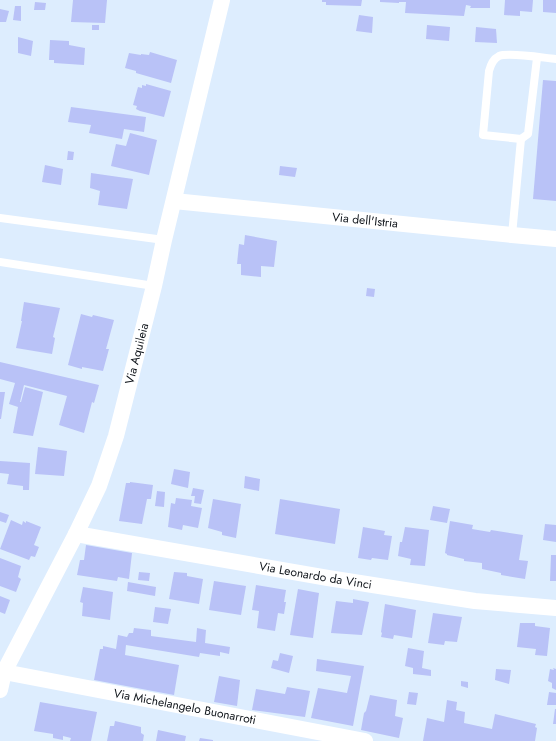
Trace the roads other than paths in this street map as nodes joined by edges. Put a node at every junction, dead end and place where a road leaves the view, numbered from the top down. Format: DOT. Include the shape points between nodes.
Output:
graph roads {
  1 [pos="222,0"];
  2 [pos="536,58"];
  3 [pos="556,59"];
  4 [pos="521,139"];
  5 [pos="174,201"];
  6 [pos="0,218"];
  7 [pos="512,236"];
  8 [pos="556,239"];
  9 [pos="164,240"];
  10 [pos="0,262"];
  11 [pos="154,286"];
  12 [pos="76,534"];
  13 [pos="556,608"];
  14 [pos="4,672"];
  15 [pos="0,690"];
  16 [pos="365,741"];
  1 -- 5 [label="street, Via Aquileia"];
  2 -- 3 [label="lane"];
  2 -- 4 [label="lane" via="528,134"];
  2 -- 4 [label="lane" via="501,56 491,63 489,71 483,135"];
  4 -- 7 [label="lane"];
  5 -- 7 [label="street, Via dell'Istria"];
  5 -- 9 [label="street, Via Aquileia"];
  6 -- 9 [label="lane"];
  7 -- 8 [label="street, Via dell'Istria"];
  9 -- 11 [label="street, Via Aquileia"];
  10 -- 11 [label="lane"];
  11 -- 12 [label="street, Via Aquileia" via="116,436 99,486"];
  12 -- 13 [label="street, Via Leonardo da Vinci" via="460,599"];
  12 -- 14 [label="street, Via Aquileia"];
  14 -- 15 [label="street, Via Aquileia"];
  14 -- 16 [label="street, Via Michelangelo Buonarroti"];
}
